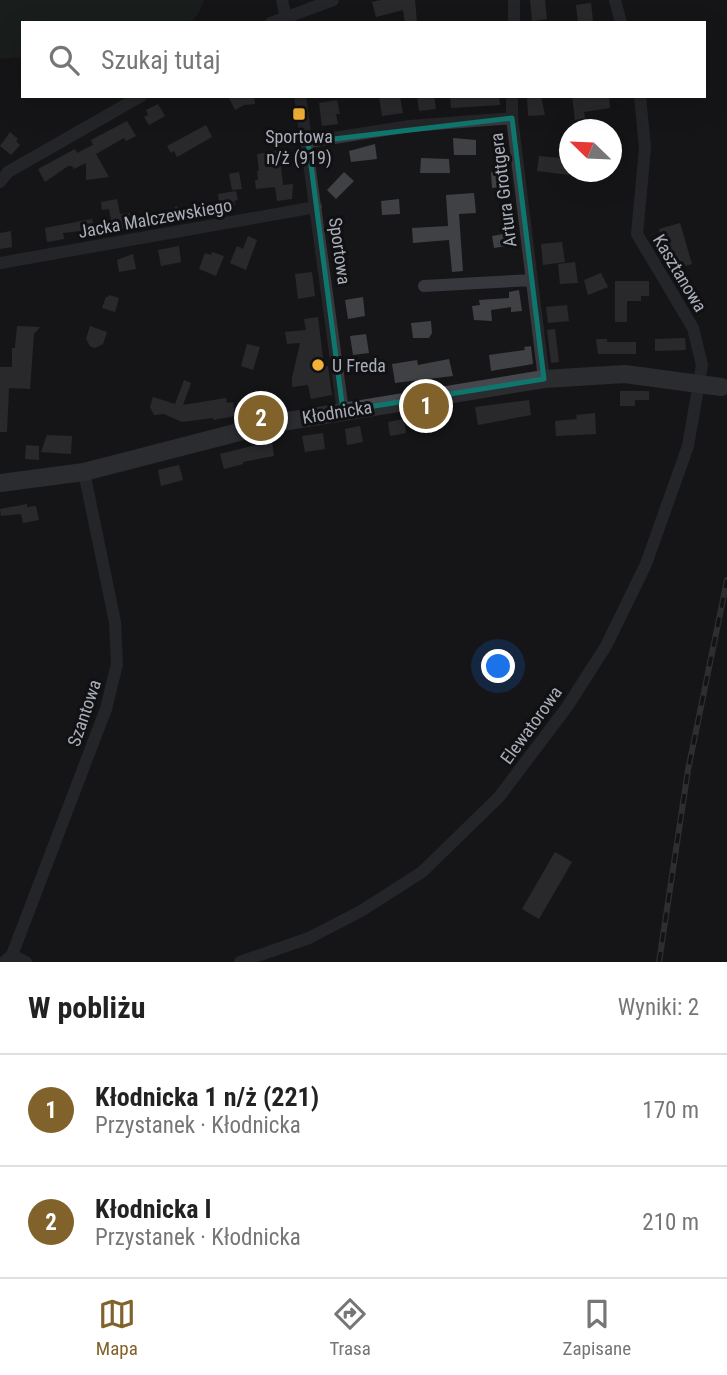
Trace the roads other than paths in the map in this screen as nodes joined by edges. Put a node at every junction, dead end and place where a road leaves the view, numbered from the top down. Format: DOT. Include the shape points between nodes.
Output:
graph roads {
  1 [pos="282,0"];
  2 [pos="333,0"];
  3 [pos="514,0"];
  4 [pos="615,0"];
  5 [pos="287,20"];
  6 [pos="513,21"];
  7 [pos="620,21"];
  8 [pos="137,98"];
  9 [pos="300,98"];
  10 [pos="512,98"];
  11 [pos="640,98"];
  12 [pos="512,118"];
  13 [pos="308,142"];
  14 [pos="3,173"];
  15 [pos="316,207"];
  16 [pos="0,263"];
  17 [pos="532,280"];
  18 [pos="424,286"];
  19 [pos="544,379"];
  20 [pos="698,383"];
  21 [pos="721,387"];
  22 [pos="344,411"];
  23 [pos="84,472"];
  24 [pos="0,483"];
  25 [pos="8,959"];
  26 [pos="26,962"];
  27 [pos="240,962"];
  1 -- 5 [label="street"];
  2 -- 5 [label="street"];
  3 -- 6 [label="street"];
  4 -- 7 [label="street"];
  8 -- 14 [label="street"];
  9 -- 13 [label="street, Sportowa"];
  10 -- 12 [label="street, Artura Grottgera"];
  11 -- 20 [label="street, Kasztanowa" via="645,148 637,234 693,328 702,365"];
  12 -- 13 [label="street" via="410,126"];
  12 -- 17 [label="street, Artura Grottgera"];
  13 -- 15 [label="street, Sportowa"];
  15 -- 16 [label="street, Jacka Malczewskiego"];
  15 -- 22 [label="street, Sportowa"];
  17 -- 18 [label="street"];
  17 -- 19 [label="street, Artura Grottgera"];
  19 -- 20 [label="main road, Kłodnicka" via="625,374"];
  19 -- 22 [label="main road, Kłodnicka"];
  20 -- 21 [label="main road, Kłodnicka"];
  20 -- 27 [label="street, Elewatorowa" via="688,446 646,564 567,707 499,797 422,872 361,911 309,938"];
  22 -- 23 [label="main road, Kłodnicka" via="260,426"];
  23 -- 24 [label="main road, Kłodnicka"];
  23 -- 25 [label="street, Szantowa" via="115,622 117,664 106,709"];
  25 -- 26 [label="street"];
}
